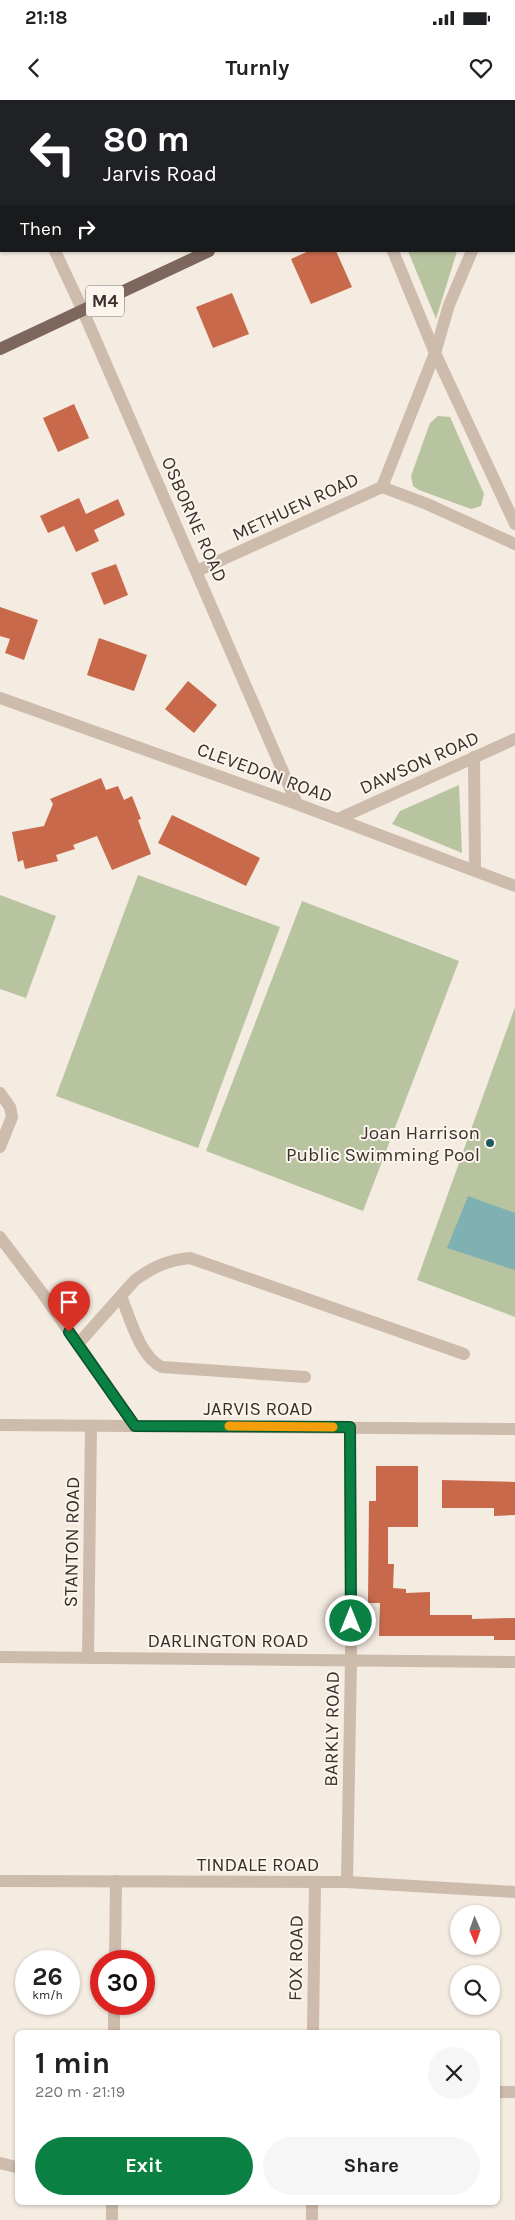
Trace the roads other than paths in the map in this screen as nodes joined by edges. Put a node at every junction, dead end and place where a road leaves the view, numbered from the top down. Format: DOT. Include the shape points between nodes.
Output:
graph roads {
  1 [pos="54,252"];
  2 [pos="207,252"];
  3 [pos="393,252"];
  4 [pos="472,252"];
  5 [pos="83,311"];
  6 [pos="0,349"];
  7 [pos="435,353"];
  8 [pos="382,487"];
  9 [pos="515,524"];
  10 [pos="515,544"];
  11 [pos="197,571"];
  12 [pos="0,698"];
  13 [pos="515,739"];
  14 [pos="474,757"];
  15 [pos="297,804"];
  16 [pos="338,819"];
  17 [pos="475,870"];
  18 [pos="515,886"];
  19 [pos="0,1093"];
  20 [pos="0,1147"];
  21 [pos="0,1237"];
  22 [pos="121,1296"];
  23 [pos="78,1344"];
  24 [pos="464,1354"];
  25 [pos="305,1377"];
  26 [pos="0,1425"];
  27 [pos="91,1426"];
  28 [pos="135,1426"];
  29 [pos="350,1427"];
  30 [pos="515,1429"];
  31 [pos="0,1657"];
  32 [pos="88,1658"];
  33 [pos="351,1660"];
  34 [pos="515,1662"];
  35 [pos="0,1881"];
  36 [pos="116,1881"];
  37 [pos="347,1882"];
  38 [pos="315,1884"];
  39 [pos="515,1892"];
  40 [pos="115,1950"];
  41 [pos="114,2015"];
  42 [pos="114,2030"];
  43 [pos="312,2030"];
  44 [pos="500,2092"];
  45 [pos="515,2092"];
  46 [pos="0,2163"];
  47 [pos="15,2167"];
  48 [pos="112,2205"];
  49 [pos="312,2205"];
  50 [pos="112,2220"];
  51 [pos="312,2220"];
  1 -- 5 [label="street, OSBORNE ROAD"];
  2 -- 5 [label="main road, M4"];
  3 -- 7 [label="street"];
  4 -- 7 [label="street, METHUEN ROAD" via="449,305"];
  5 -- 6 [label="main road, M4"];
  5 -- 11 [label="street, OSBORNE ROAD"];
  7 -- 8 [label="street, METHUEN ROAD"];
  7 -- 9 [label="street"];
  8 -- 10 [label="street, METHUEN ROAD"];
  8 -- 11 [label="street, METHUEN ROAD"];
  11 -- 15 [label="street, OSBORNE ROAD"];
  12 -- 15 [label="street, CLEVEDON ROAD"];
  13 -- 14 [label="street, DAWSON ROAD"];
  14 -- 16 [label="street, DAWSON ROAD"];
  14 -- 17 [label="street"];
  15 -- 16 [label="street, CLEVEDON ROAD"];
  16 -- 17 [label="street, CLEVEDON ROAD"];
  17 -- 18 [label="street, CLEVEDON ROAD"];
  19 -- 20 [label="street" via="10,1107 12,1117"];
  21 -- 23 [label="street"];
  22 -- 23 [label="street"];
  22 -- 24 [label="street" via="135,1280 155,1266 170,1260 190,1258"];
  22 -- 25 [label="street" via="145,1353 153,1363 162,1367"];
  23 -- 28 [label="street"];
  26 -- 27 [label="street, JARVIS ROAD"];
  27 -- 28 [label="street, JARVIS ROAD"];
  27 -- 32 [label="street, STANTON ROAD"];
  28 -- 29 [label="street, JARVIS ROAD"];
  29 -- 30 [label="street, JARVIS ROAD"];
  29 -- 33 [label="street, BARKLY ROAD"];
  31 -- 32 [label="street, DARLINGTON ROAD"];
  32 -- 33 [label="street, DARLINGTON ROAD"];
  33 -- 34 [label="street, DARLINGTON ROAD"];
  33 -- 37 [label="street, BARKLY ROAD"];
  35 -- 36 [label="street, TINDALE ROAD"];
  36 -- 38 [label="street, TINDALE ROAD"];
  36 -- 40 [label="street"];
  37 -- 38 [label="street, TINDALE ROAD"];
  37 -- 39 [label="street, TINDALE ROAD"];
  38 -- 43 [label="street, FOX ROAD"];
  41 -- 42 [label="street"];
  44 -- 45 [label="street"];
  46 -- 47 [label="street"];
  48 -- 50 [label="street"];
  49 -- 51 [label="street"];
}
